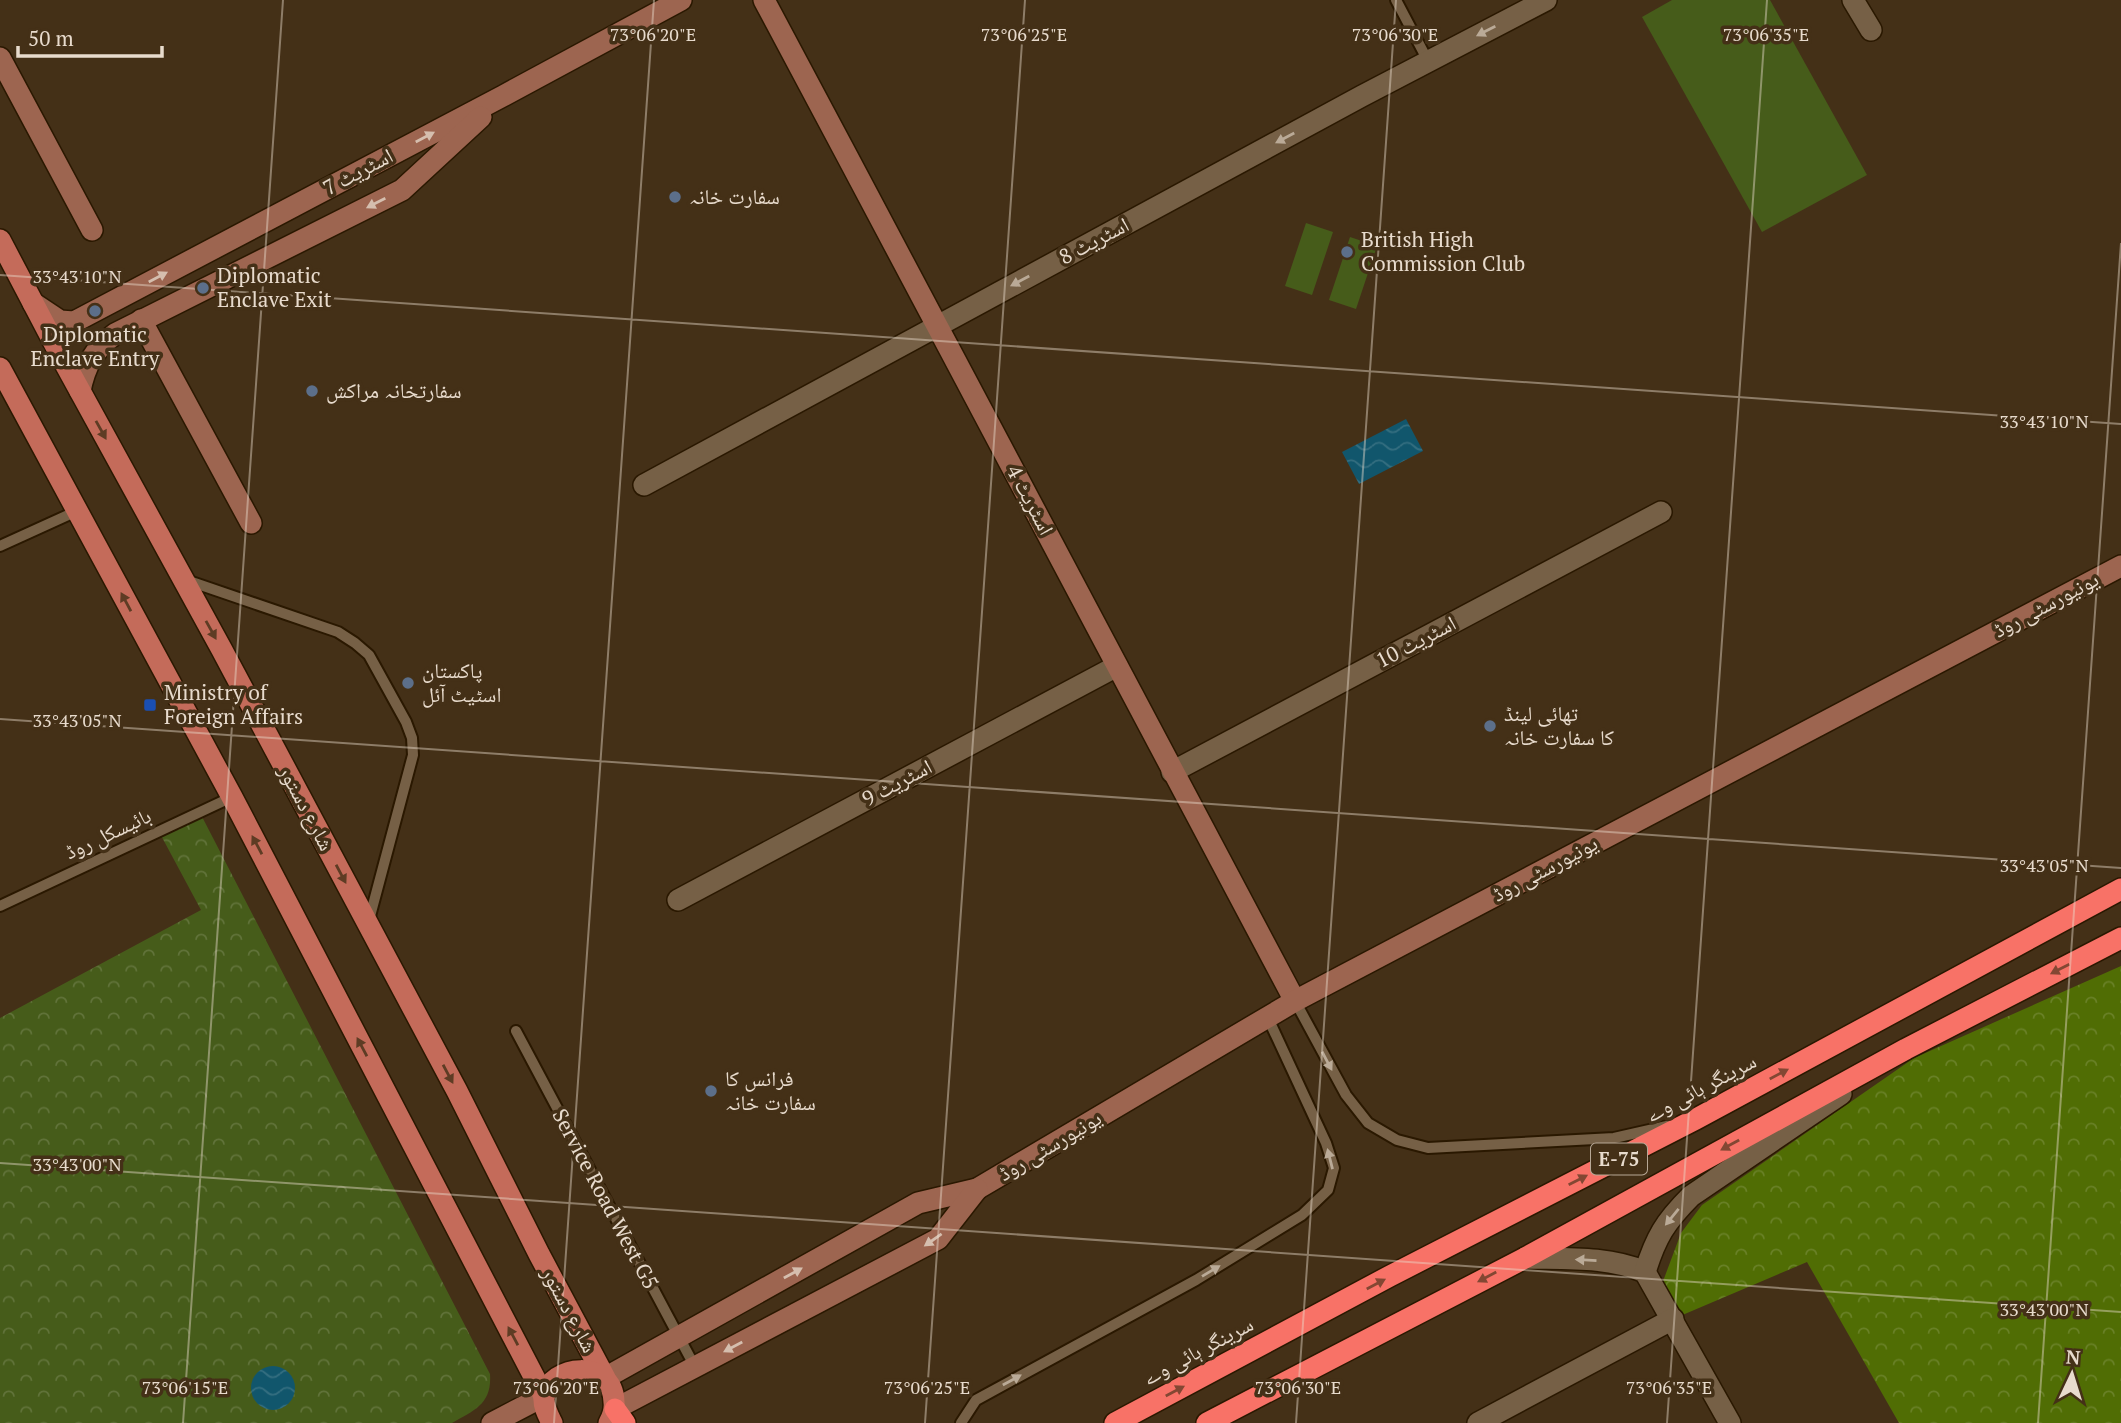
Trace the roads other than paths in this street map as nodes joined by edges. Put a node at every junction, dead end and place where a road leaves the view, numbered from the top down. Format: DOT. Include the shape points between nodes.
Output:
graph roads {
  1 [pos="681,0"];
  2 [pos="764,0"];
  3 [pos="1396,0"];
  4 [pos="1546,0"];
  5 [pos="1853,0"];
  6 [pos="1871,30"];
  7 [pos="0,58"];
  8 [pos="1428,61"];
  9 [pos="503,96"];
  10 [pos="92,230"];
  11 [pos="0,240"];
  12 [pos="33,303"];
  13 [pos="141,320"];
  14 [pos="938,325"];
  15 [pos="0,368"];
  16 [pos="80,391"];
  17 [pos="644,485"];
  18 [pos="77,511"];
  19 [pos="1661,512"];
  20 [pos="251,523"];
  21 [pos="0,546"];
  22 [pos="2121,566"];
  23 [pos="183,579"];
  24 [pos="1117,666"];
  25 [pos="1172,772"];
  26 [pos="232,797"];
  27 [pos="2121,889"];
  28 [pos="678,900"];
  29 [pos="0,906"];
  30 [pos="368,925"];
  31 [pos="2121,938"];
  32 [pos="1295,1000"];
  33 [pos="1267,1016"];
  34 [pos="516,1031"];
  35 [pos="1906,1049"];
  36 [pos="1696,1119"];
  37 [pos="977,1189"];
  38 [pos="1525,1258"];
  39 [pos="1645,1272"];
  40 [pos="1673,1320"];
  41 [pos="678,1336"];
  42 [pos="695,1367"];
  43 [pos="605,1378"];
  44 [pos="544,1396"];
  45 [pos="614,1420"];
  46 [pos="492,1423"];
  47 [pos="552,1423"];
  48 [pos="961,1423"];
  49 [pos="1115,1423"];
  50 [pos="1207,1423"];
  51 [pos="1478,1423"];
  52 [pos="1730,1423"];
  1 -- 9 [label="street, اسٹریٹ 7"];
  2 -- 14 [label="street, اسٹریٹ 4"];
  3 -- 8 [label="lane"];
  4 -- 8 [label="street, اسٹریٹ 8, one-way"];
  5 -- 6 [label="street"];
  7 -- 10 [label="street"];
  8 -- 14 [label="street, اسٹریٹ 8, one-way"];
  12 -- 9 [label="street, اسٹریٹ 7, one-way" via="60,321 74,321"];
  9 -- 13 [label="street, one-way" via="402,190"];
  11 -- 12 [label="main road, شارع دستور"];
  12 -- 16 [label="main road, شارع دستور"];
  13 -- 16 [label="street" via="102,343 88,361"];
  13 -- 20 [label="street"];
  14 -- 17 [label="street, اسٹریٹ 8"];
  14 -- 24 [label="street, اسٹریٹ 4"];
  15 -- 18 [label="main road"];
  16 -- 23 [label="main road, شارع دستور, one-way"];
  18 -- 21 [label="lane"];
  26 -- 18 [label="main road, one-way"];
  19 -- 25 [label="street, اسٹریٹ 10"];
  22 -- 32 [label="street, یونیورسٹی روڈ"];
  23 -- 30 [label="main road, شارع دستور, one-way"];
  23 -- 30 [label="lane" via="338,632 369,655 406,722 413,755"];
  24 -- 25 [label="street, اسٹریٹ 4"];
  24 -- 28 [label="street, اسٹریٹ 9"];
  25 -- 32 [label="street, اسٹریٹ 4"];
  26 -- 29 [label="lane, بائیسکل روڈ"];
  44 -- 26 [label="main road, one-way"];
  36 -- 27 [label="highway, سرینگر ہائی وے / E-75, one-way"];
  30 -- 43 [label="main road, شارع دستور, one-way"];
  31 -- 35 [label="highway, E-75, one-way"];
  32 -- 33 [label="street, یونیورسٹی روڈ"];
  32 -- 36 [label="lane, one-way" via="1346,1096 1368,1123 1397,1140 1428,1148 1614,1138"];
  33 -- 37 [label="street, یونیورسٹی روڈ"];
  48 -- 33 [label="lane, one-way" via="976,1400 1196,1280 1302,1215 1328,1191 1334,1168 1326,1143"];
  34 -- 41 [label="lane, Service Road West G5"];
  35 -- 38 [label="highway, E-75, one-way"];
  35 -- 39 [label="street, one-way" via="1691,1196 1659,1235"];
  49 -- 36 [label="highway, سرینگر ہائی وے / E-75, one-way"];
  41 -- 37 [label="street, یونیورسٹی روڈ, one-way" via="918,1203"];
  37 -- 42 [label="street, یونیورسٹی روڈ, one-way" via="938,1239"];
  39 -- 38 [label="street, one-way" via="1613,1262"];
  38 -- 50 [label="highway, E-75, one-way"];
  39 -- 40 [label="street"];
  40 -- 51 [label="street"];
  40 -- 52 [label="street"];
  41 -- 42 [label="lane, Service Road West G5"];
  41 -- 43 [label="street, یونیورسٹی روڈ"];
  42 -- 45 [label="street, یونیورسٹی روڈ"];
  43 -- 44 [label="main road" via="576,1370 551,1383"];
  43 -- 45 [label="main road, شارع دستور" via="614,1393"];
  44 -- 46 [label="street"];
  44 -- 47 [label="main road"];
}
